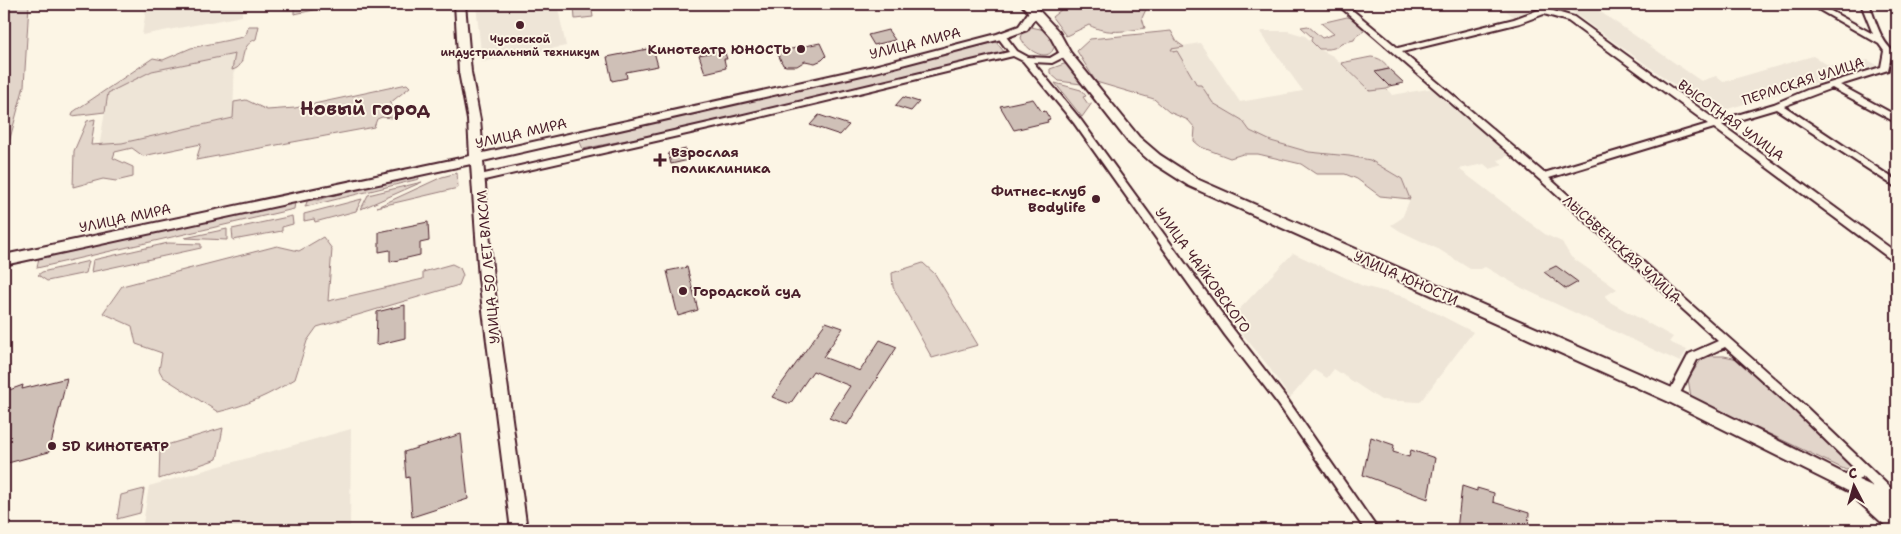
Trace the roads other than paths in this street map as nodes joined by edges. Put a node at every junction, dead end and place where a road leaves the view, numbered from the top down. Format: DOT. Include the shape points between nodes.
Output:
graph roads {
  1 [pos="460,4"];
  2 [pos="1342,4"];
  3 [pos="1556,4"];
  4 [pos="1813,4"];
  5 [pos="1865,4"];
  6 [pos="1886,4"];
  7 [pos="1897,7"];
  8 [pos="1030,8"];
  9 [pos="1544,11"];
  10 [pos="1001,36"];
  11 [pos="1881,42"];
  12 [pos="1397,51"];
  13 [pos="1888,52"];
  14 [pos="1014,53"];
  15 [pos="1065,53"];
  16 [pos="1897,57"];
  17 [pos="1026,59"];
  18 [pos="1834,85"];
  19 [pos="1777,106"];
  20 [pos="1897,120"];
  21 [pos="1716,125"];
  22 [pos="478,158"];
  23 [pos="1542,177"];
  24 [pos="480,178"];
  25 [pos="1897,185"];
  26 [pos="1897,258"];
  27 [pos="4,260"];
  28 [pos="1726,342"];
  29 [pos="1673,396"];
  30 [pos="1855,460"];
  31 [pos="1841,480"];
  32 [pos="1897,503"];
  33 [pos="1897,523"];
  34 [pos="519,530"];
  35 [pos="1372,530"];
  36 [pos="1888,530"];
  1 -- 22 [label="street, УЛИЦА 50 ЛЕТ ВЛКСМ" via="465,72"];
  2 -- 12 [label="street, ЛЫСЬВЕНСКАЯ УЛИЦА"];
  3 -- 9 [label="street"];
  4 -- 11 [label="street"];
  5 -- 11 [label="street"];
  6 -- 7 [label="street"];
  8 -- 10 [label="street, УЛИЦА МИРА" via="1023,28"];
  8 -- 15 [label="main road, УЛИЦА ЮНОСТИ" via="1055,35"];
  9 -- 12 [label="street" via="1517,21"];
  9 -- 21 [label="street, ВЫСОТНАЯ УЛИЦА" via="1571,19"];
  10 -- 14 [label="street, УЛИЦА ЧАЙКОВСКОГО"];
  10 -- 22 [label="street, УЛИЦА МИРА" via="875,69"];
  11 -- 13 [label="street"];
  12 -- 23 [label="street, ЛЫСЬВЕНСКАЯ УЛИЦА"];
  13 -- 16 [label="street"];
  13 -- 18 [label="street, ПЕРМСКАЯ УЛИЦА" via="1885,68"];
  14 -- 17 [label="street, УЛИЦА ЧАЙКОВСКОГО"];
  14 -- 24 [label="street"];
  15 -- 17 [label="street" via="1052,61"];
  15 -- 29 [label="main road, УЛИЦА ЮНОСТИ" via="1134,140 1194,183"];
  17 -- 35 [label="street, УЛИЦА ЧАЙКОВСКОГО" via="1077,121 1283,402"];
  18 -- 19 [label="street, ПЕРМСКАЯ УЛИЦА"];
  18 -- 20 [label="street"];
  19 -- 21 [label="street, ПЕРМСКАЯ УЛИЦА"];
  19 -- 25 [label="street"];
  21 -- 23 [label="street, ПЕРМСКАЯ УЛИЦА"];
  21 -- 26 [label="street, ВЫСОТНАЯ УЛИЦА"];
  22 -- 24 [label="street, УЛИЦА 50 ЛЕТ ВЛКСМ"];
  22 -- 27 [label="street, УЛИЦА МИРА"];
  23 -- 28 [label="street, ЛЫСЬВЕНСКАЯ УЛИЦА"];
  24 -- 34 [label="street, УЛИЦА 50 ЛЕТ ВЛКСМ" via="486,279"];
  28 -- 29 [label="street" via="1693,356"];
  28 -- 30 [label="street, ЛЫСЬВЕНСКАЯ УЛИЦА"];
  29 -- 31 [label="main road, УЛИЦА ЮНОСТИ"];
  30 -- 31 [label="street" via="1860,467 1859,473 1856,477"];
  30 -- 32 [label="street, ЛЫСЬВЕНСКАЯ УЛИЦА"];
  31 -- 32 [label="main road, ЛЫСЬВЕНСКАЯ УЛИЦА"];
  31 -- 33 [label="main road"];
  33 -- 36 [label="street"];
}
